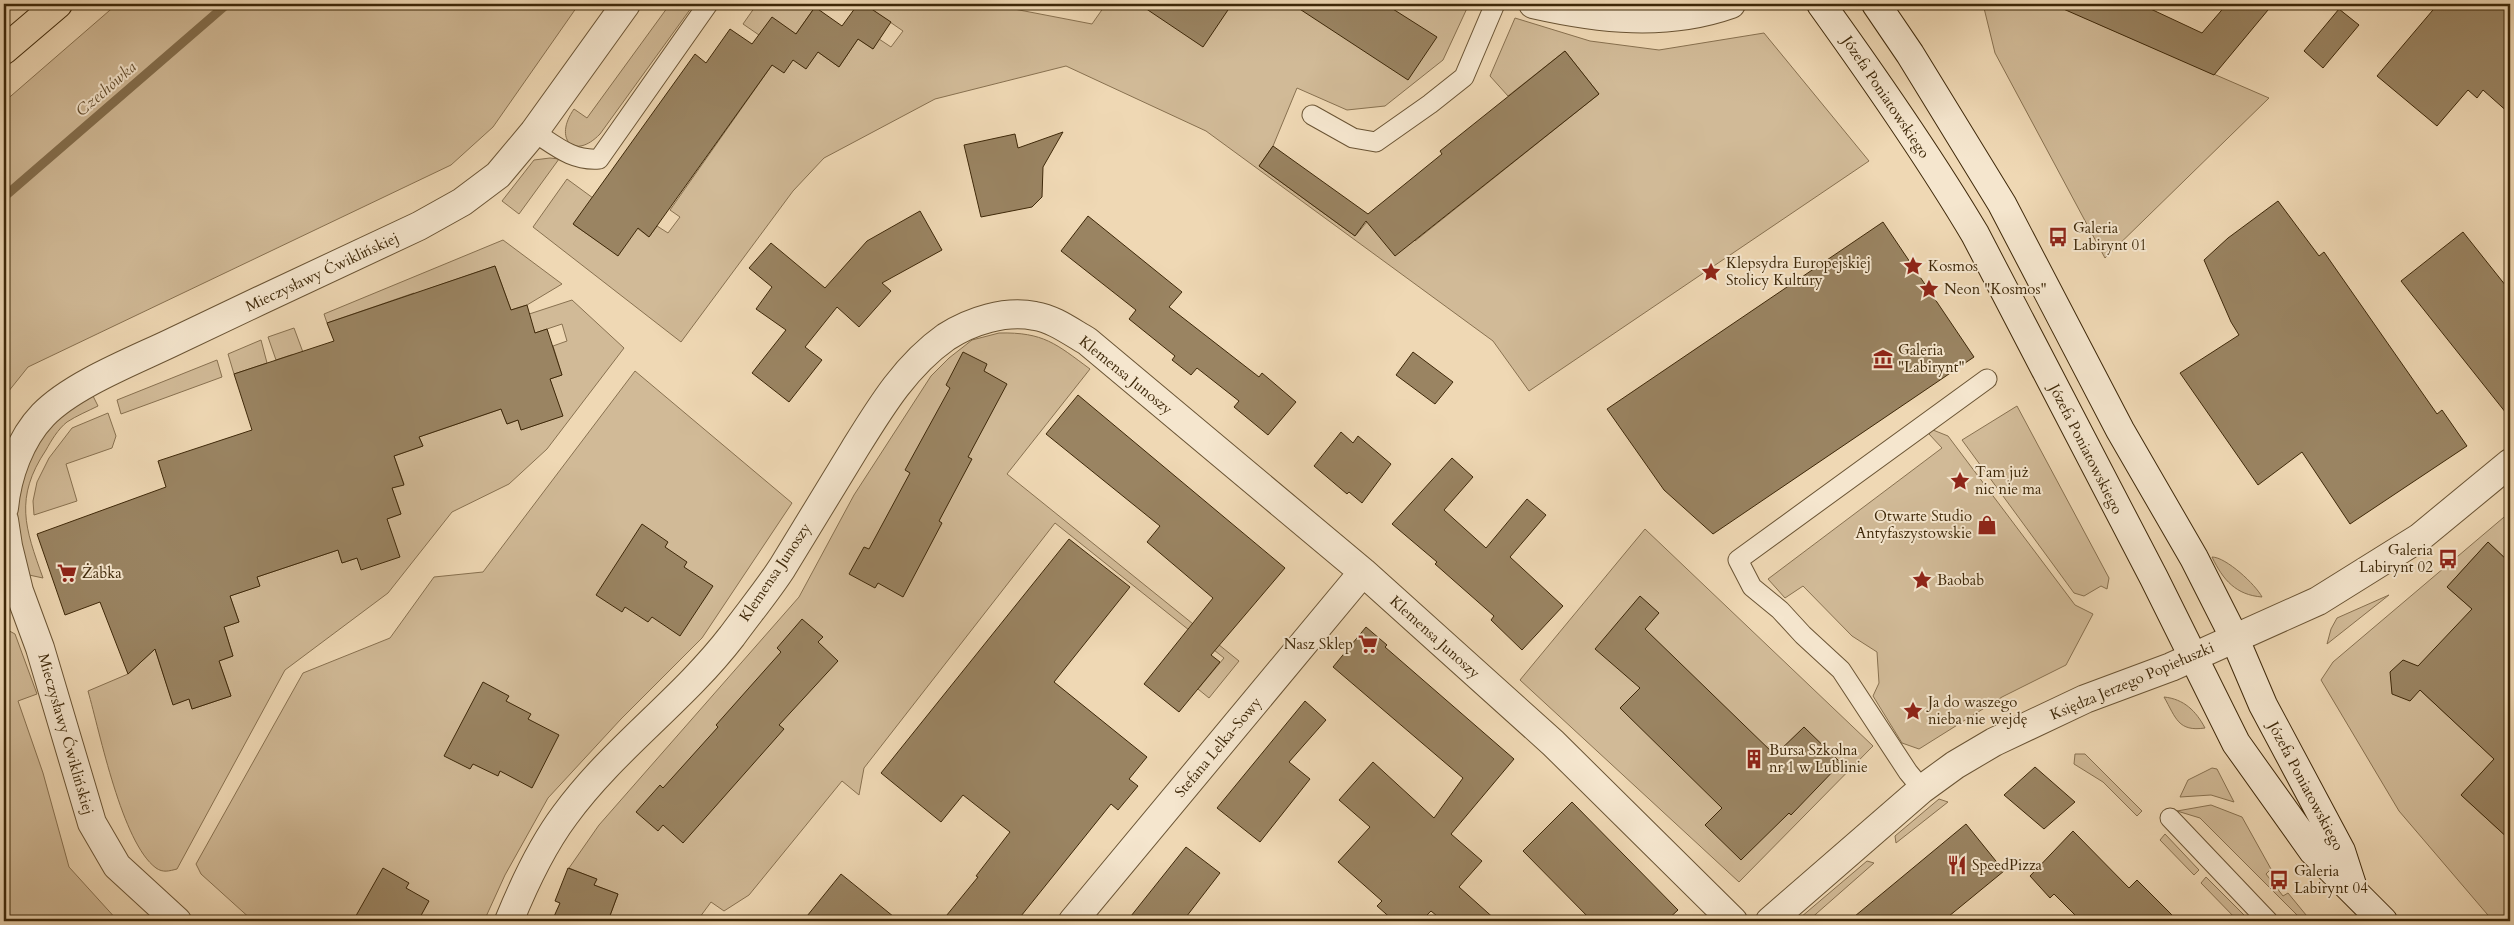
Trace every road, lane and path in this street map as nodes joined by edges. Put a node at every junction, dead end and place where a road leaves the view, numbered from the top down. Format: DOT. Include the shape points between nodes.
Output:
graph roads {
  1 [pos="58,4"];
  2 [pos="626,4"];
  3 [pos="708,4"];
  4 [pos="1495,4"];
  5 [pos="1533,4"];
  6 [pos="1731,4"];
  7 [pos="1821,4"];
  8 [pos="1876,4"];
  9 [pos="4,50"];
  10 [pos="1312,115"];
  11 [pos="534,132"];
  12 [pos="1987,379"];
  13 [pos="2510,463"];
  14 [pos="4,508"];
  15 [pos="4,520"];
  16 [pos="1363,572"];
  17 [pos="12,594"];
  18 [pos="2234,637"];
  19 [pos="2192,657"];
  20 [pos="1922,788"];
  21 [pos="2170,818"];
  22 [pos="2354,889"];
  23 [pos="177,921"];
  24 [pos="509,921"];
  25 [pos="1073,921"];
  26 [pos="1733,921"];
  27 [pos="1770,921"];
  28 [pos="2268,921"];
  29 [pos="2383,921"];
  1 -- 9 [label="main road"];
  2 -- 11 [label="street, Mieczysławy Ćwiklińskiej"];
  3 -- 11 [label="lane" via="599,158 578,158"];
  4 -- 10 [label="lane" via="1464,77 1376,142 1353,138"];
  5 -- 6 [label="street" via="1569,12 1632,19 1688,16"];
  7 -- 19 [label="street, Józefa Poniatowskiego" via="1874,77 1975,234"];
  8 -- 18 [label="street, Józefa Poniatowskiego" via="2002,204 2120,430 2186,543"];
  11 -- 14 [label="street, Mieczysławy Ćwiklińskiej" via="498,175 444,213 138,359 66,398 43,415 27,438 6,490"];
  12 -- 20 [label="lane" via="1738,560 1752,588 1780,610 1842,670 1903,765"];
  13 -- 18 [label="street, Księdza Jerzego Popiełuszki" via="2419,538 2361,576 2300,610"];
  15 -- 17 [label="street, Mieczysławy Ćwiklińskiej"];
  16 -- 24 [label="street, Klemensa Junoszy" via="1087,341 1036,316 1014,315 972,323 947,337 907,371 780,570 730,638 691,684 564,815 534,864"];
  16 -- 25 [label="street, Stefana Lelka-Sowy"];
  16 -- 26 [label="street, Klemensa Junoszy" via="1584,772"];
  17 -- 23 [label="street, Mieczysławy Ćwiklińskiej" via="40,648 92,822 117,866"];
  18 -- 19 [label="street, Księdza Jerzego Popiełuszki"];
  18 -- 22 [label="street, Józefa Poniatowskiego" via="2262,705 2341,851"];
  19 -- 20 [label="street, Księdza Jerzego Popiełuszki" via="2108,688 2005,737"];
  19 -- 22 [label="street, Józefa Poniatowskiego" via="2236,743 2283,812 2313,851"];
  20 -- 27 [label="street, Księdza Jerzego Popiełuszki"];
  21 -- 28 [label="lane"];
  22 -- 29 [label="street, Józefa Poniatowskiego"];
}
